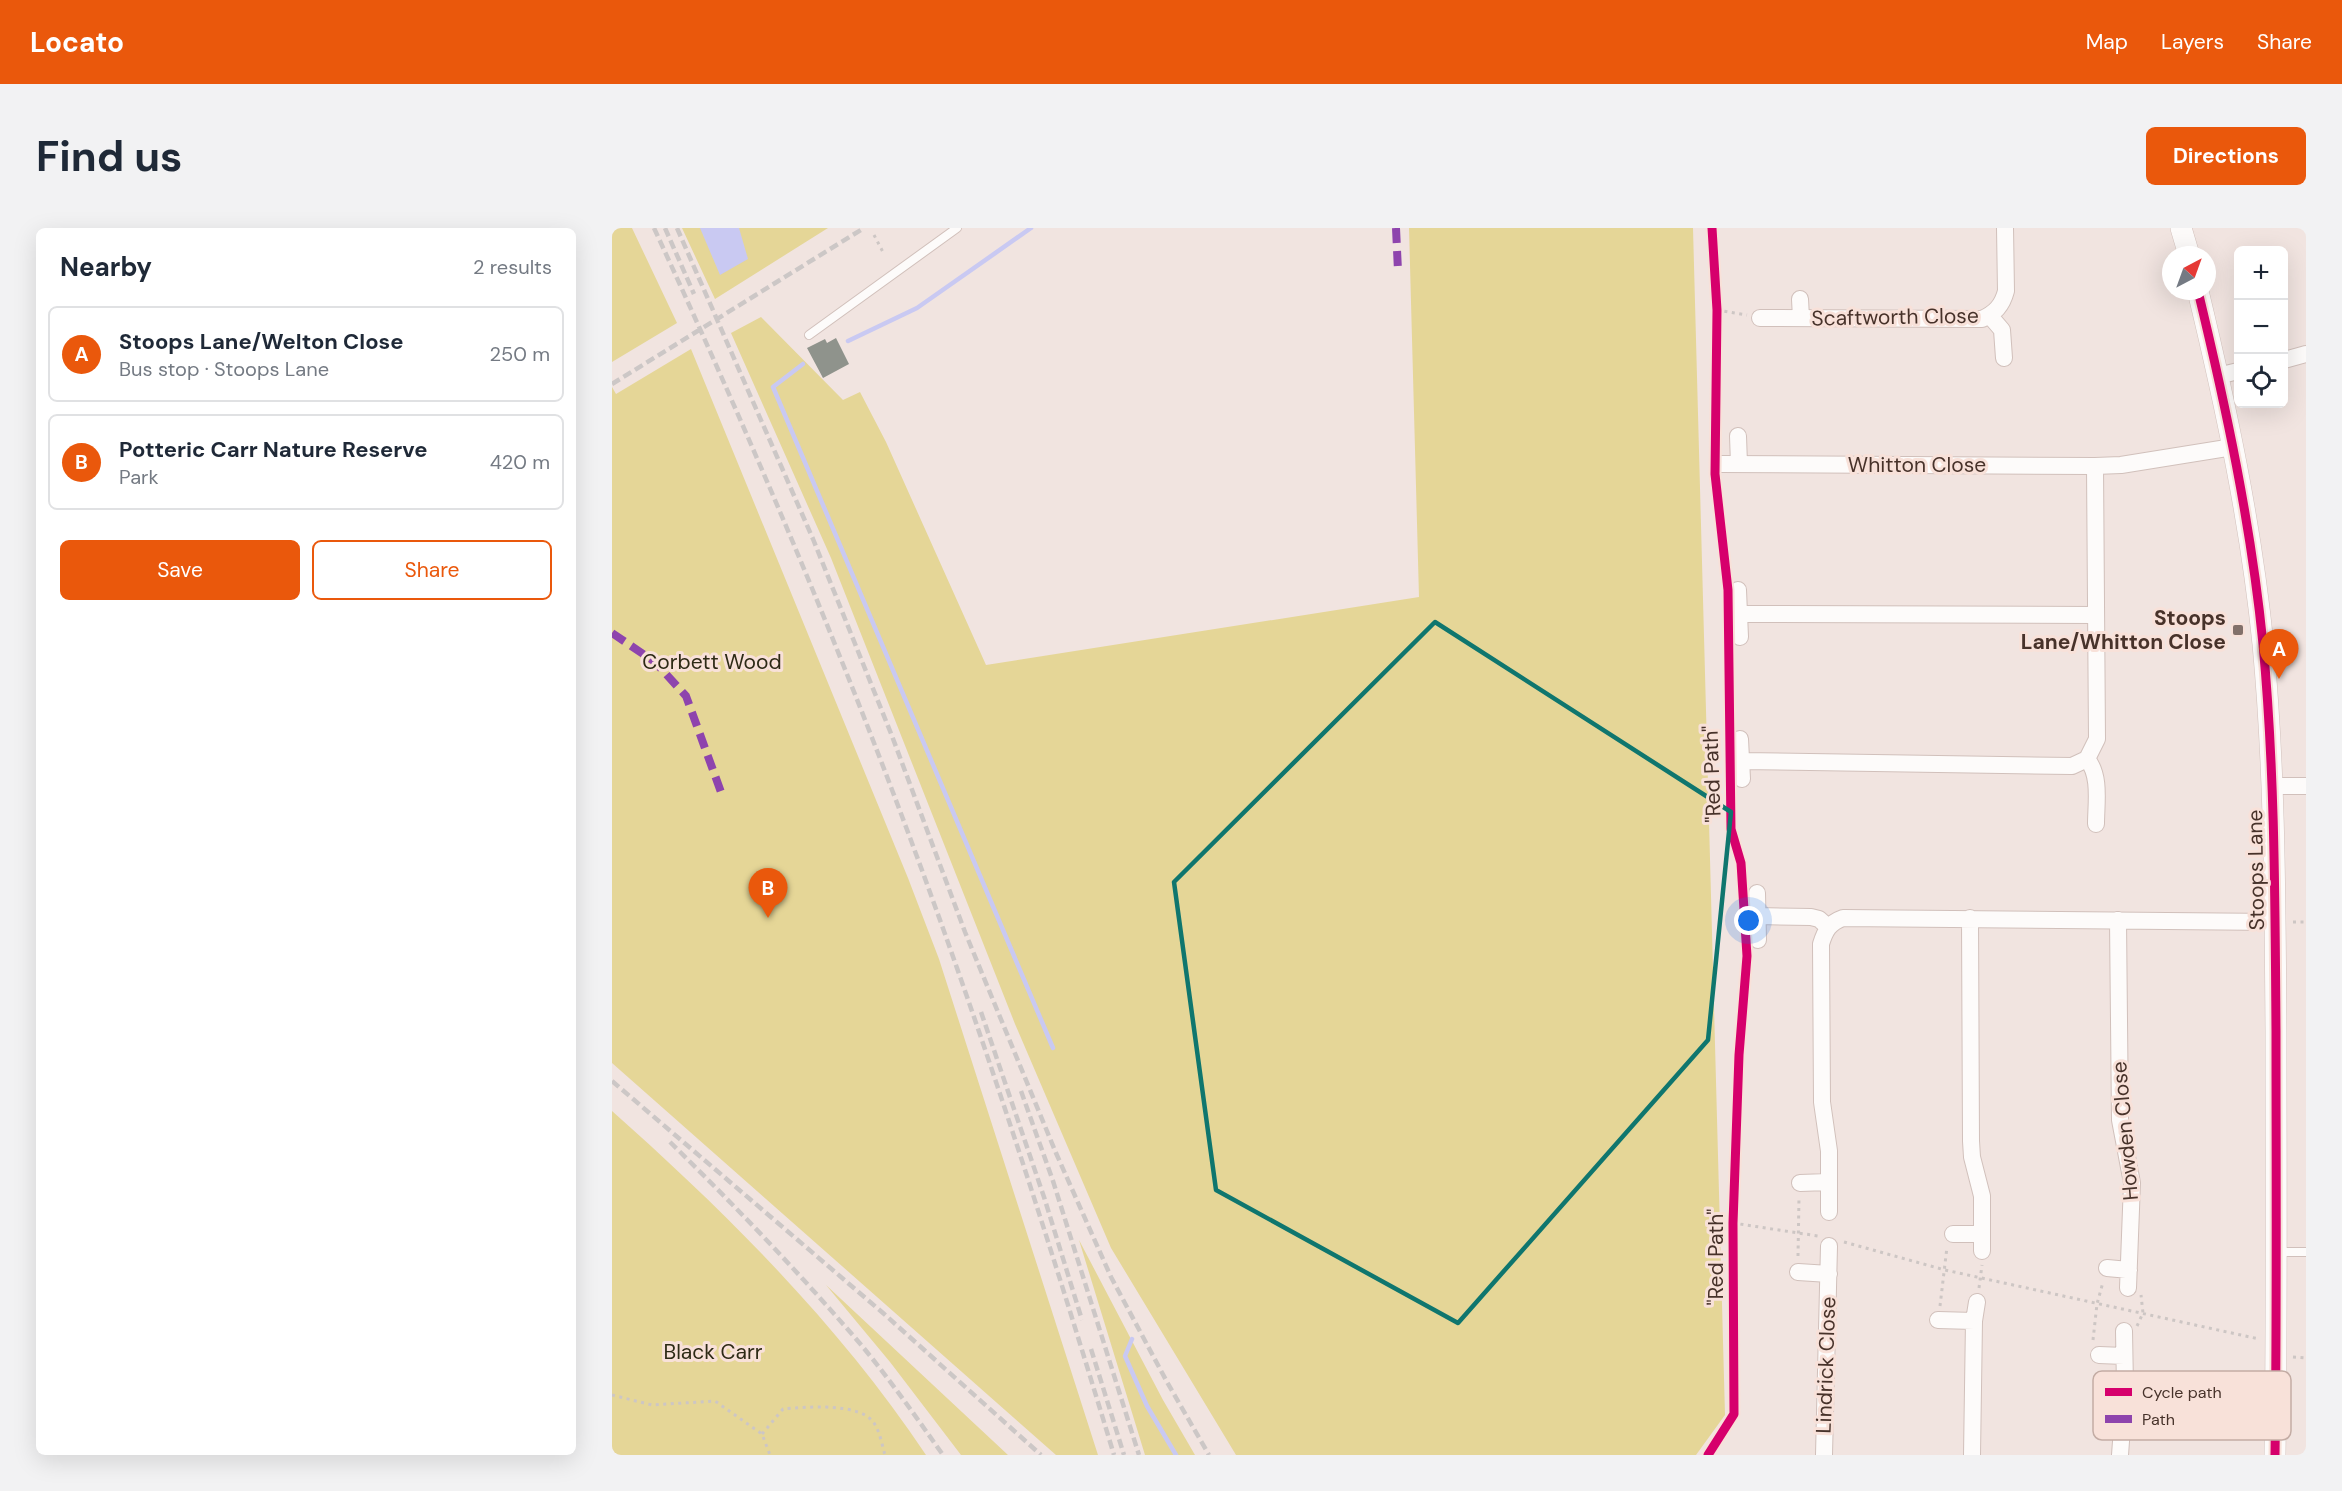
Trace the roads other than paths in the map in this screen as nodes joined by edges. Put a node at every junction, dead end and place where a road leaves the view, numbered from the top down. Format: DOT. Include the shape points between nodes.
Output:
graph roads {
  1 [pos="957,228"];
  2 [pos="2005,228"];
  3 [pos="2181,228"];
  4 [pos="2186,246"];
  5 [pos="1800,299"];
  6 [pos="2201,300"];
  7 [pos="1990,316"];
  8 [pos="1760,318"];
  9 [pos="1801,318"];
  10 [pos="809,335"];
  11 [pos="2306,354"];
  12 [pos="2004,358"];
  13 [pos="2288,359"];
  14 [pos="2228,373"];
  15 [pos="1738,436"];
  16 [pos="2233,447"];
  17 [pos="1720,464"];
  18 [pos="1739,464"];
  19 [pos="2095,466"];
  20 [pos="1738,590"];
  21 [pos="1740,614"];
  22 [pos="2096,615"];
  23 [pos="1740,637"];
  24 [pos="1740,740"];
  25 [pos="2087,759"];
  26 [pos="1741,761"];
  27 [pos="1742,779"];
  28 [pos="2272,786"];
  29 [pos="2306,786"];
  30 [pos="2096,824"];
  31 [pos="1757,893"];
  32 [pos="1758,916"];
  33 [pos="1970,918"];
  34 [pos="2118,920"];
  35 [pos="2275,922"];
  36 [pos="1828,927"];
  37 [pos="1758,940"];
  38 [pos="1828,1182"];
  39 [pos="1800,1183"];
  40 [pos="1829,1212"];
  41 [pos="1953,1234"];
  42 [pos="1982,1234"];
  43 [pos="1830,1242"];
  44 [pos="1982,1251"];
  45 [pos="2277,1252"];
  46 [pos="2306,1252"];
  47 [pos="2108,1268"];
  48 [pos="2129,1270"];
  49 [pos="1798,1272"];
  50 [pos="1828,1274"];
  51 [pos="2128,1288"];
  52 [pos="1977,1302"];
  53 [pos="1938,1320"];
  54 [pos="1974,1321"];
  55 [pos="2124,1331"];
  56 [pos="2099,1355"];
  57 [pos="2124,1356"];
  58 [pos="2124,1371"];
  59 [pos="2276,1371"];
  60 [pos="2121,1440"];
  61 [pos="2275,1440"];
  62 [pos="1824,1455"];
  63 [pos="1972,1455"];
  64 [pos="2120,1455"];
  65 [pos="2275,1455"];
  1 -- 10 [label="lane"];
  2 -- 7 [label="street, Scaftworth Close" via="2006,291"];
  3 -- 4 [label="street"];
  5 -- 9 [label="street, Scaftworth Close"];
  6 -- 14 [label="street, Stoops Lane"];
  7 -- 9 [label="street, Scaftworth Close" via="1974,320"];
  7 -- 12 [label="street, Scaftworth Close" via="2002,330"];
  8 -- 9 [label="street, Scaftworth Close"];
  11 -- 13 [label="street"];
  14 -- 16 [label="street, Stoops Lane"];
  15 -- 18 [label="street"];
  16 -- 19 [label="street, Whitton Close"];
  16 -- 28 [label="street, Stoops Lane" via="2263,644"];
  17 -- 18 [label="street, Whitton Close"];
  18 -- 19 [label="street, Whitton Close"];
  19 -- 22 [label="street"];
  20 -- 21 [label="street"];
  21 -- 22 [label="street"];
  21 -- 23 [label="street"];
  22 -- 25 [label="street" via="2097,739"];
  24 -- 26 [label="street"];
  25 -- 26 [label="street" via="2072,766"];
  25 -- 30 [label="street" via="2096,775"];
  26 -- 27 [label="street"];
  28 -- 29 [label="street"];
  28 -- 35 [label="street, Stoops Lane"];
  31 -- 32 [label="street"];
  32 -- 36 [label="street" via="1811,917"];
  32 -- 37 [label="street"];
  33 -- 34 [label="street"];
  33 -- 36 [label="street" via="1843,918"];
  33 -- 42 [label="street" via="1971,1140 1982,1196"];
  34 -- 35 [label="street"];
  34 -- 48 [label="street, Howden Close" via="2120,1120 2132,1183"];
  35 -- 45 [label="street, Stoops Lane"];
  36 -- 38 [label="street" via="1821,944 1822,1102 1829,1151"];
  38 -- 39 [label="street"];
  38 -- 40 [label="street"];
  41 -- 42 [label="street"];
  42 -- 44 [label="street"];
  43 -- 50 [label="street, Lindrick Close"];
  45 -- 46 [label="lane"];
  45 -- 59 [label="street, Stoops Lane"];
  47 -- 48 [label="street"];
  48 -- 51 [label="street, Howden Close"];
  49 -- 50 [label="street, Lindrick Close"];
  50 -- 62 [label="street, Lindrick Close"];
  52 -- 54 [label="street"];
  53 -- 54 [label="street"];
  54 -- 63 [label="street"];
  55 -- 57 [label="street"];
  56 -- 57 [label="street"];
  57 -- 58 [label="street"];
  60 -- 64 [label="street"];
  61 -- 65 [label="street, Stoops Lane"];
}
